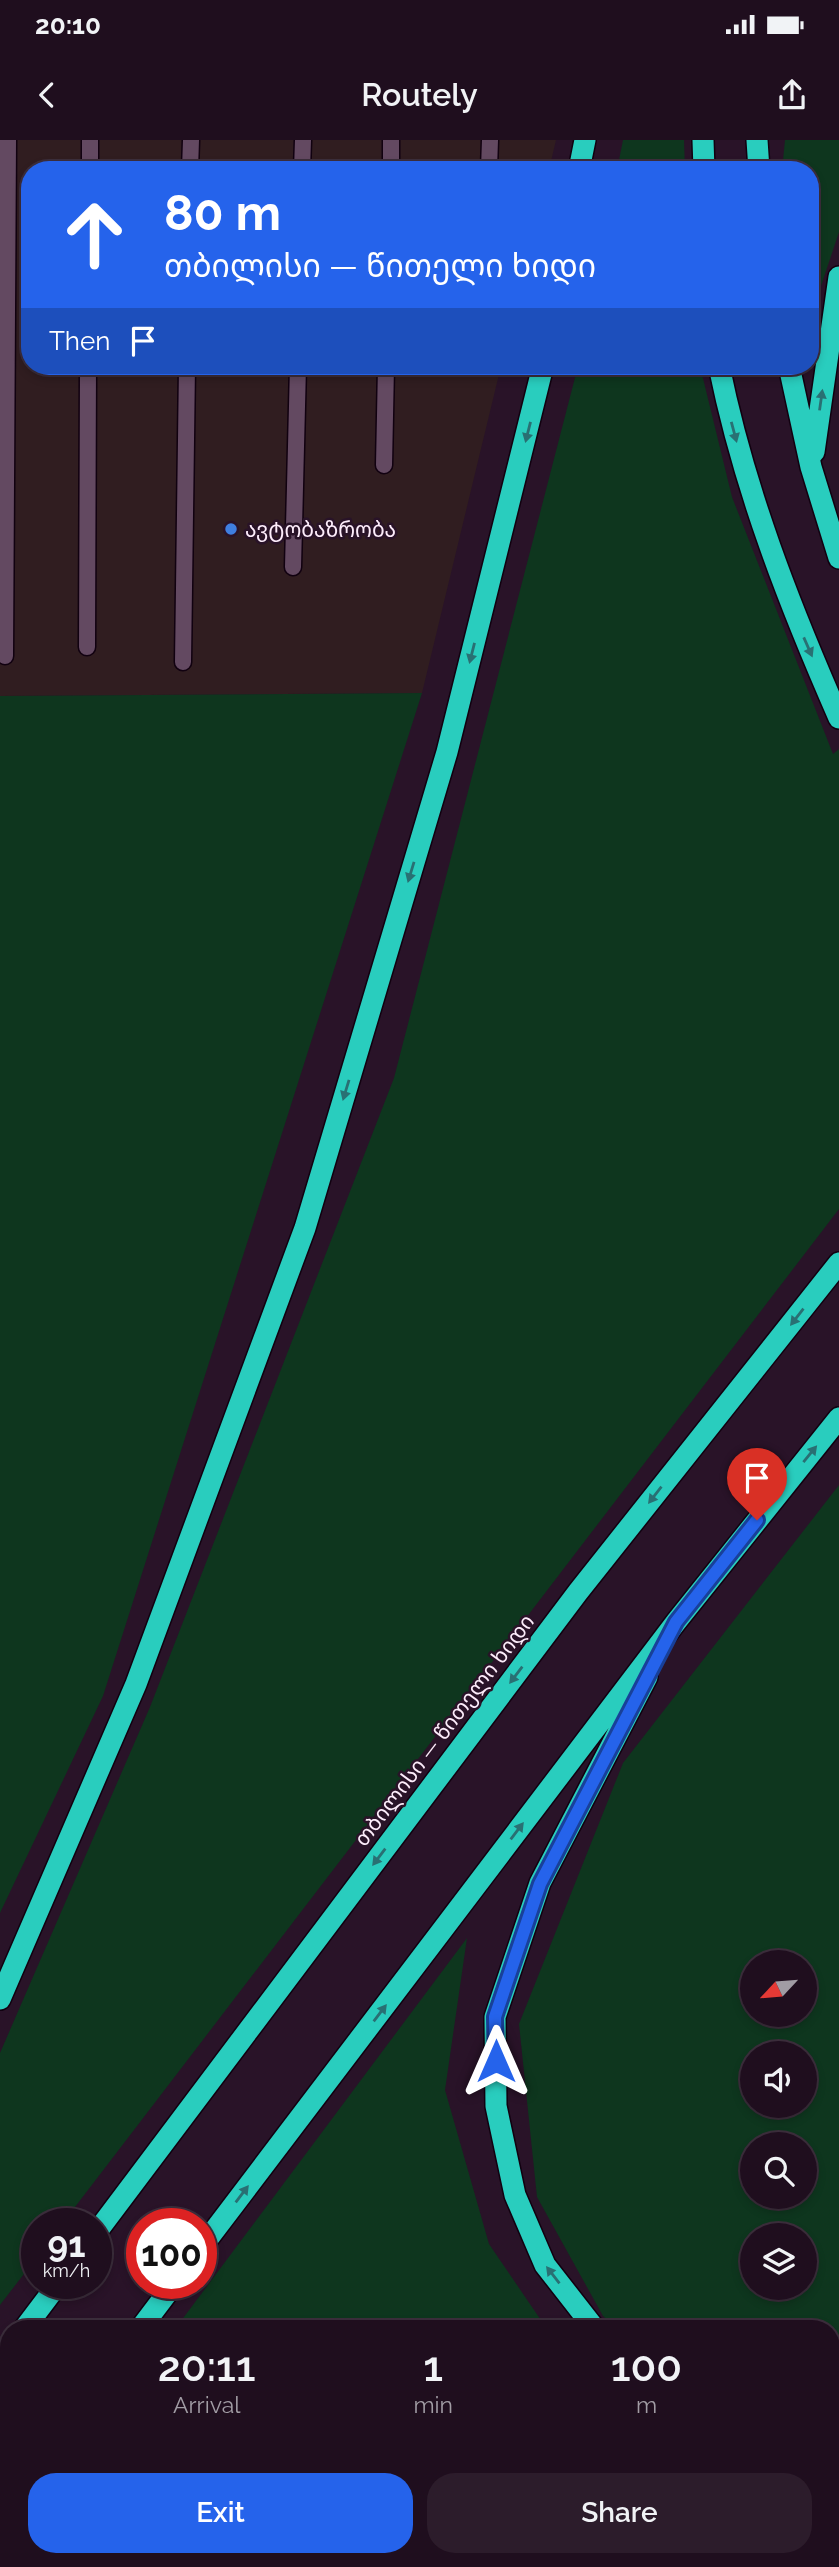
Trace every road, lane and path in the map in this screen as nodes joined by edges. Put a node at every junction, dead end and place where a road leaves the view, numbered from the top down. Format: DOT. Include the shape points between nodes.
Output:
graph roads {
  1 [pos="8,140"];
  2 [pos="90,140"];
  3 [pos="191,140"];
  4 [pos="303,140"];
  5 [pos="391,140"];
  6 [pos="490,140"];
  7 [pos="584,140"];
  8 [pos="703,140"];
  9 [pos="757,140"];
  10 [pos="90,161"];
  11 [pos="190,161"];
  12 [pos="302,161"];
  13 [pos="391,161"];
  14 [pos="489,161"];
  15 [pos="580,161"];
  16 [pos="704,161"];
  17 [pos="758,161"];
  18 [pos="839,277"];
  19 [pos="89,375"];
  20 [pos="187,375"];
  21 [pos="298,375"];
  22 [pos="386,375"];
  23 [pos="541,375"];
  24 [pos="721,375"];
  25 [pos="791,375"];
  26 [pos="384,465"];
  27 [pos="811,467"];
  28 [pos="839,558"];
  29 [pos="293,567"];
  30 [pos="87,647"];
  31 [pos="5,656"];
  32 [pos="183,662"];
  33 [pos="839,719"];
  34 [pos="839,1263"];
  35 [pos="839,1418"];
  36 [pos="676,1622"];
  37 [pos="0,1999"];
  38 [pos="112,2212"];
  39 [pos="217,2227"];
  40 [pos="47,2299"];
  41 [pos="163,2299"];
  42 [pos="31,2320"];
  43 [pos="147,2320"];
  44 [pos="588,2320"];
  1 -- 31 [label="lane"];
  2 -- 10 [label="lane"];
  3 -- 11 [label="lane"];
  4 -- 12 [label="lane"];
  5 -- 13 [label="lane"];
  6 -- 14 [label="lane"];
  7 -- 15 [label="highway"];
  8 -- 16 [label="highway"];
  9 -- 17 [label="highway"];
  27 -- 18 [label="highway, one-way"];
  19 -- 30 [label="lane"];
  20 -- 32 [label="lane"];
  21 -- 29 [label="lane"];
  22 -- 26 [label="lane"];
  23 -- 37 [label="highway, one-way" via="447,752 305,1228 136,1684"];
  24 -- 33 [label="highway, one-way" via="757,514"];
  25 -- 27 [label="highway"];
  27 -- 28 [label="highway"];
  34 -- 38 [label="highway, თბილისი — წითელი ხიდი, one-way" via="578,1592"];
  36 -- 35 [label="highway, one-way"];
  39 -- 36 [label="highway, one-way"];
  44 -- 36 [label="highway, one-way" via="545,2265 515,2195 496,2106 495,2017 540,1884"];
  40 -- 42 [label="highway"];
  41 -- 43 [label="highway"];
}
